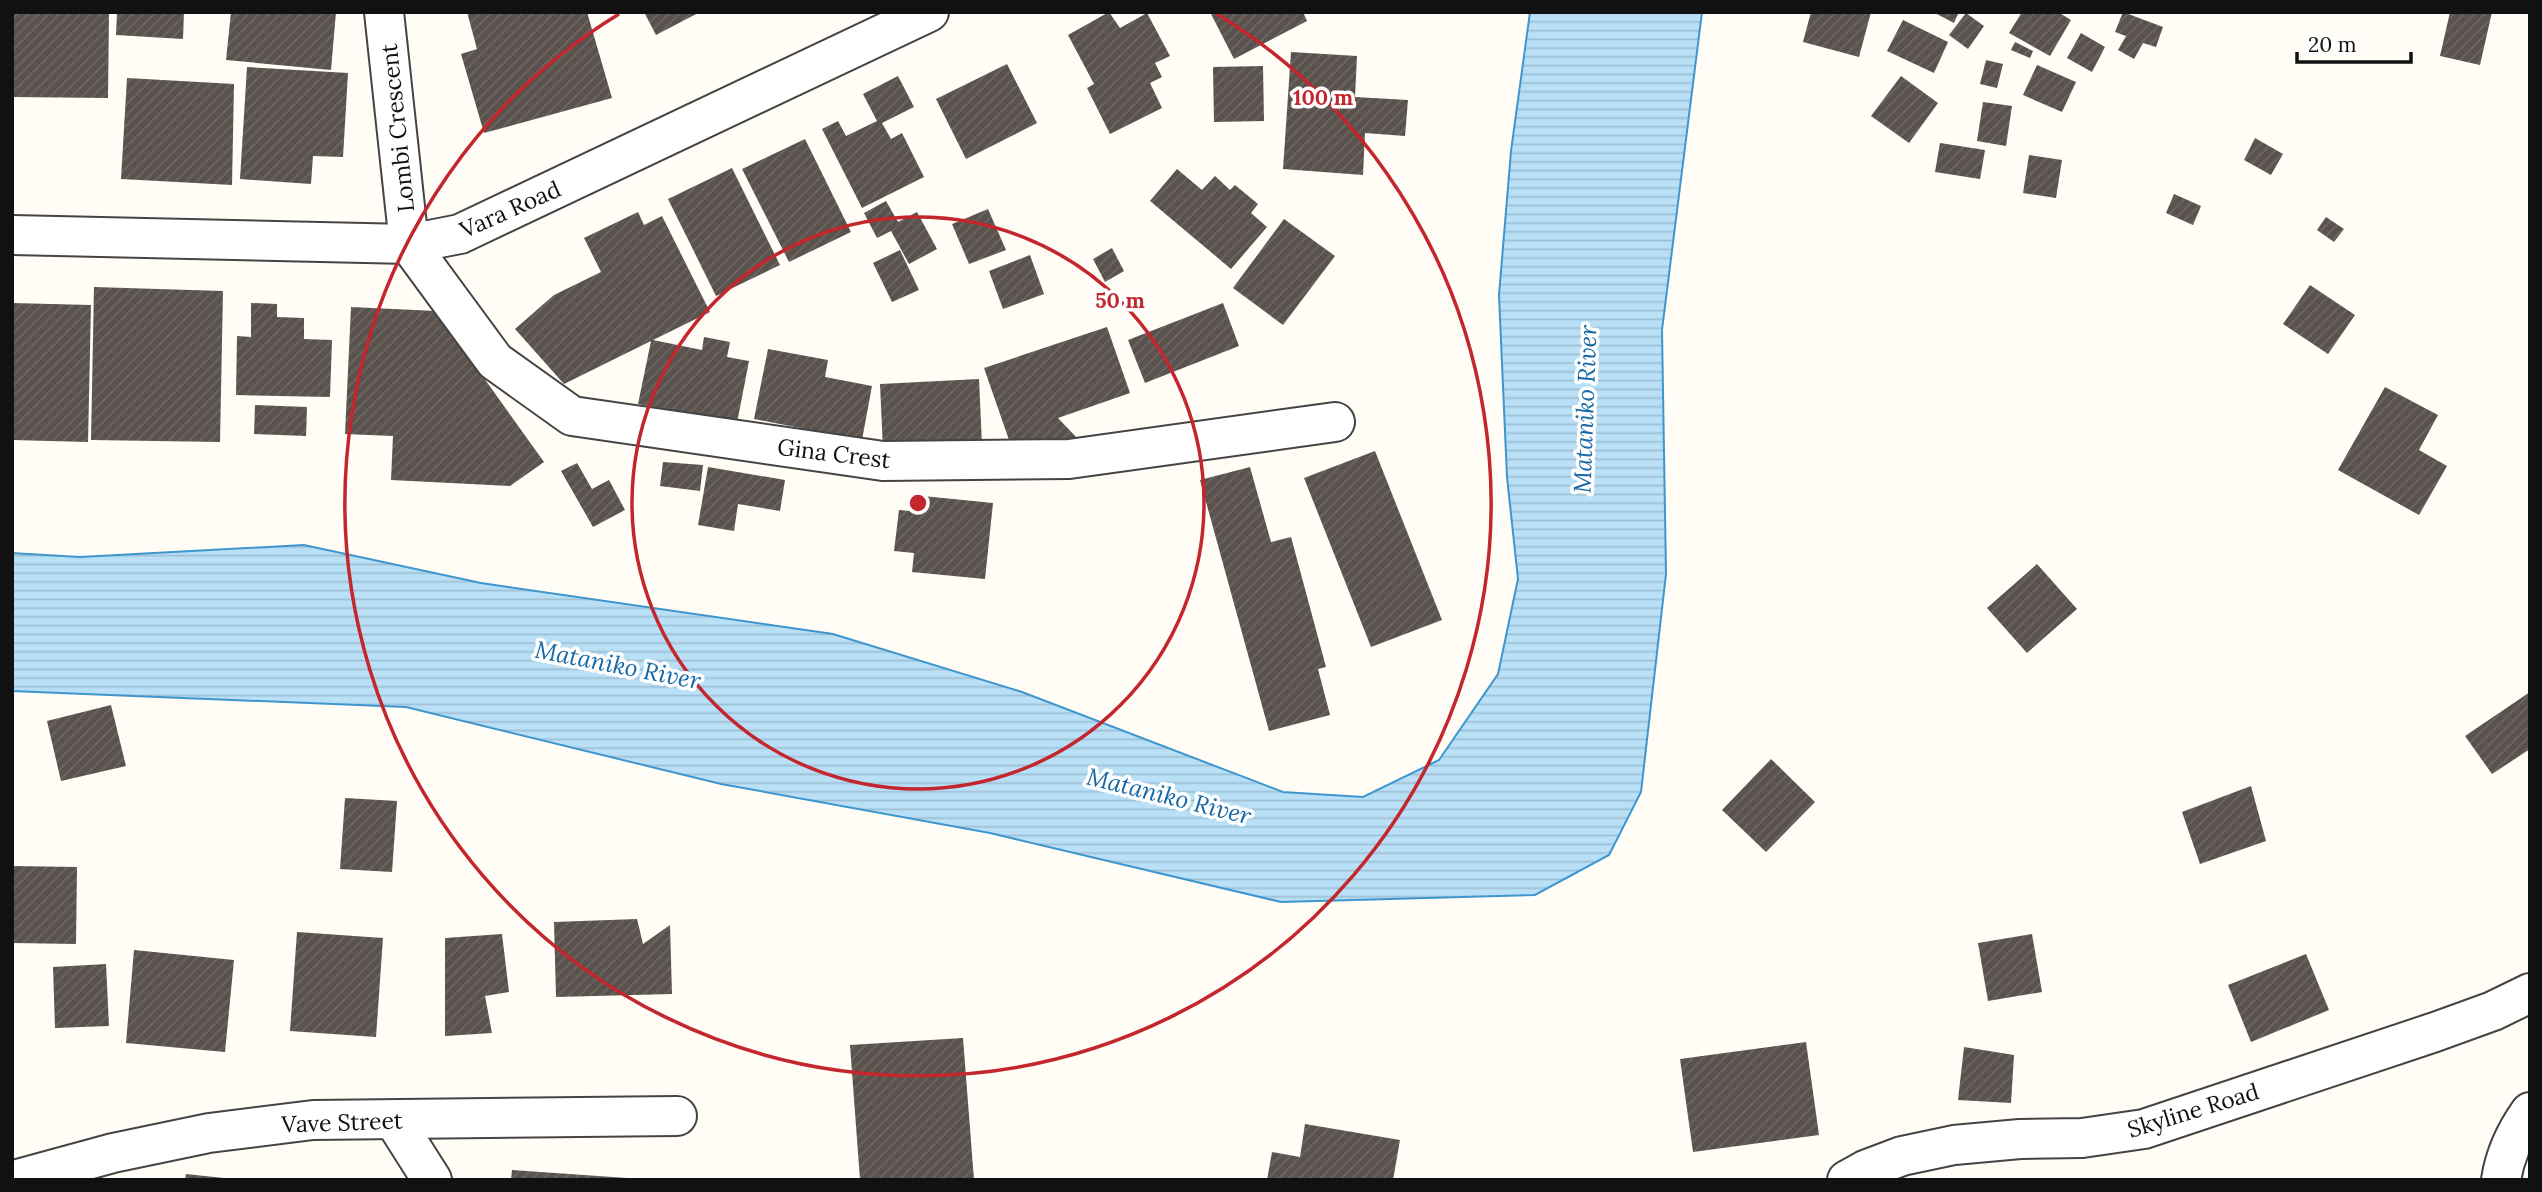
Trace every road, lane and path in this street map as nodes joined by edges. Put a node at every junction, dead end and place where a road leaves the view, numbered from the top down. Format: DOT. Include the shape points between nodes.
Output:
graph roads {
  1 [pos="384,12"];
  2 [pos="929,12"];
  3 [pos="12,235"];
  4 [pos="409,244"];
  5 [pos="1335,422"];
  6 [pos="2530,993"];
  7 [pos="2530,1112"];
  8 [pos="677,1116"];
  9 [pos="394,1120"];
  10 [pos="14,1180"];
  11 [pos="432,1180"];
  12 [pos="1847,1180"];
  13 [pos="2501,1180"];
  1 -- 4 [label="street, Lombi Crescent"];
  2 -- 4 [label="street, Vara Road" via="460,234"];
  3 -- 4 [label="street, Vara Road"];
  4 -- 5 [label="street, Gina Crest" via="495,361 572,416 883,461 1069,459"];
  6 -- 12 [label="street, Skyline Road" via="2435,1032 2144,1129 2082,1138 1954,1145 1902,1156"];
  7 -- 13 [label="street" via="2504,1161"];
  8 -- 9 [label="street, Vave Street"];
  9 -- 10 [label="street, Vave Street" via="313,1120 209,1133"];
  9 -- 11 [label="street"];
}
